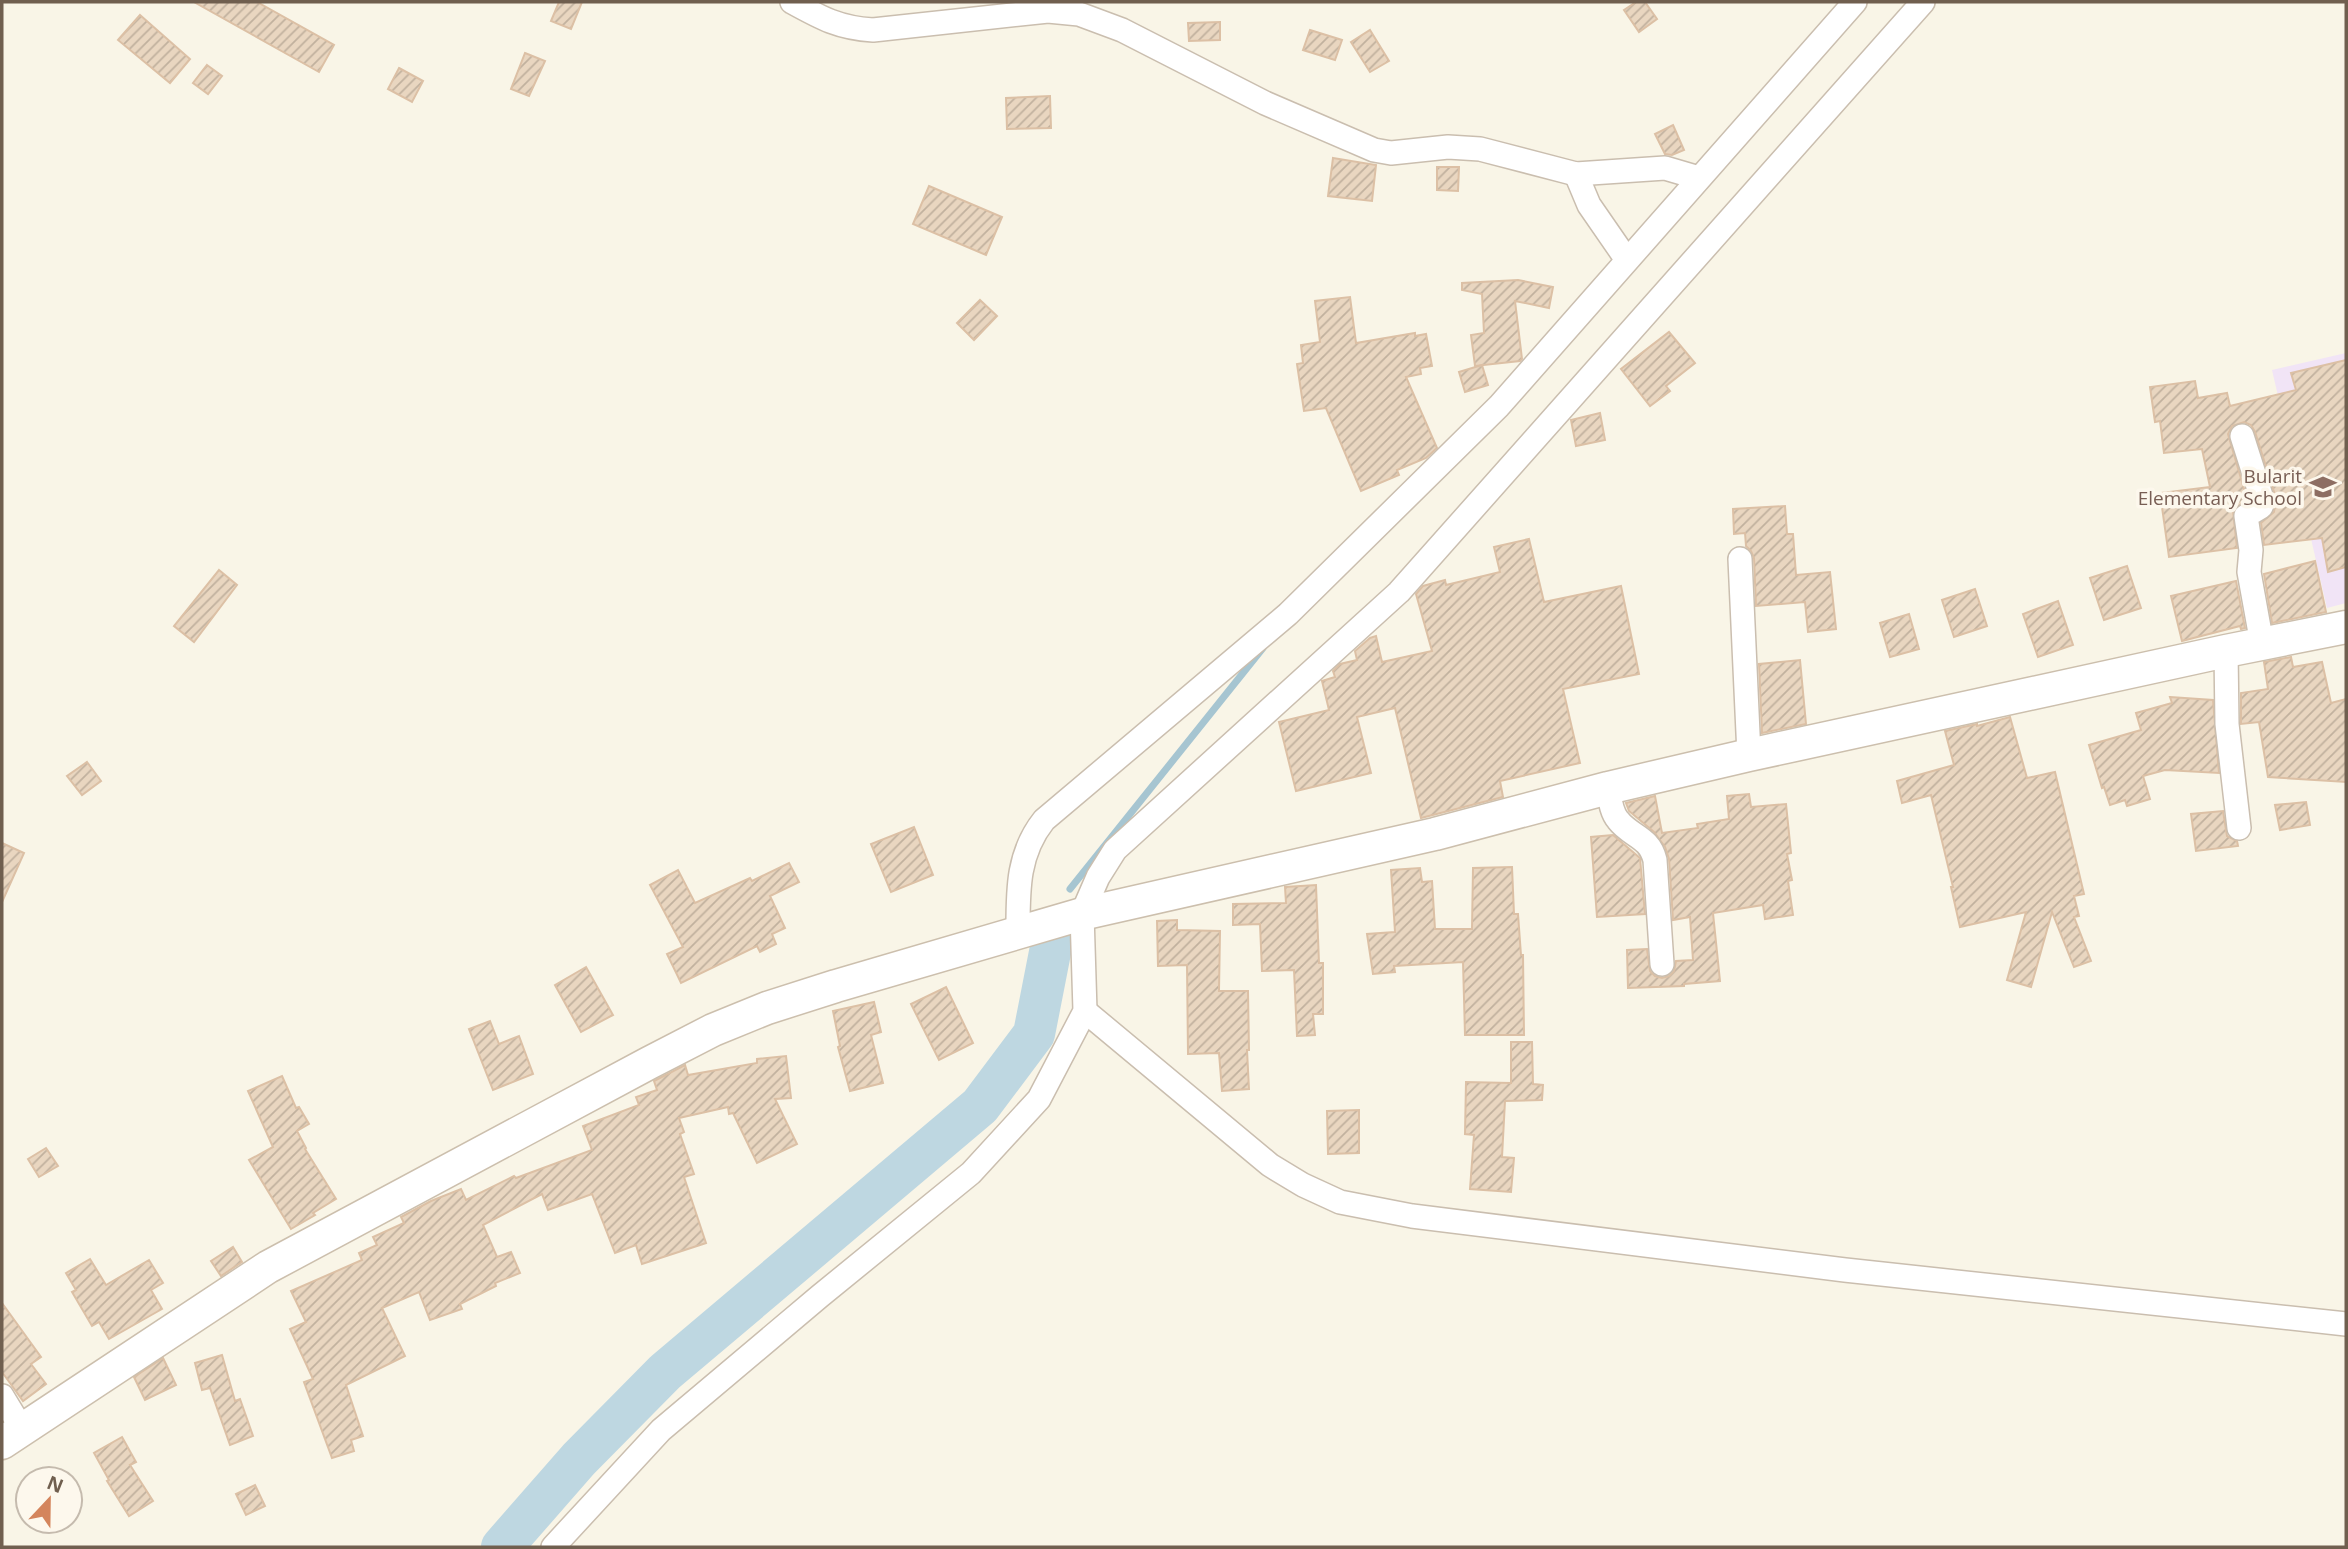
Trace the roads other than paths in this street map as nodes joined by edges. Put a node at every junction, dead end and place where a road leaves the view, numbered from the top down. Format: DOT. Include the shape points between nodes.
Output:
graph roads {
  1 [pos="792,2"];
  2 [pos="1855,2"];
  3 [pos="1923,2"];
  4 [pos="1576,174"];
  5 [pos="1699,178"];
  6 [pos="1627,260"];
  7 [pos="2242,436"];
  8 [pos="1740,559"];
  9 [pos="2346,627"];
  10 [pos="2262,644"];
  11 [pos="2226,651"];
  12 [pos="1749,755"];
  13 [pos="1608,788"];
  14 [pos="2239,828"];
  15 [pos="1082,914"];
  16 [pos="1018,932"];
  17 [pos="1662,964"];
  18 [pos="1085,1011"];
  19 [pos="2346,1324"];
  20 [pos="2,1396"];
  21 [pos="12,1436"];
  22 [pos="553,1547"];
  1 -- 4 [label="street" via="826,21 873,30 1048,10 1079,14 1374,150 1480,149"];
  2 -- 5 [label="street"];
  3 -- 15 [label="street" via="1399,592 1115,850"];
  4 -- 5 [label="street" via="1665,168"];
  4 -- 6 [label="street" via="1589,205"];
  5 -- 6 [label="street"];
  6 -- 16 [label="street" via="1499,406 1288,614 1044,820 1033,834 1020,868"];
  7 -- 10 [label="street" via="2263,502 2246,516 2245,523"];
  8 -- 12 [label="street"];
  9 -- 10 [label="street"];
  10 -- 11 [label="street"];
  11 -- 12 [label="street"];
  11 -- 14 [label="street" via="2227,724"];
  12 -- 13 [label="street"];
  13 -- 15 [label="street" via="1435,834"];
  13 -- 17 [label="street" via="1617,820 1653,849"];
  15 -- 16 [label="street"];
  15 -- 18 [label="street"];
  16 -- 21 [label="street" via="767,1008 713,1030 268,1267"];
  18 -- 19 [label="street" via="1270,1165 1340,1202 1364,1208 1845,1270"];
  18 -- 22 [label="street" via="1039,1099 989,1156 661,1430"];
  20 -- 21 [label="street"];
}
